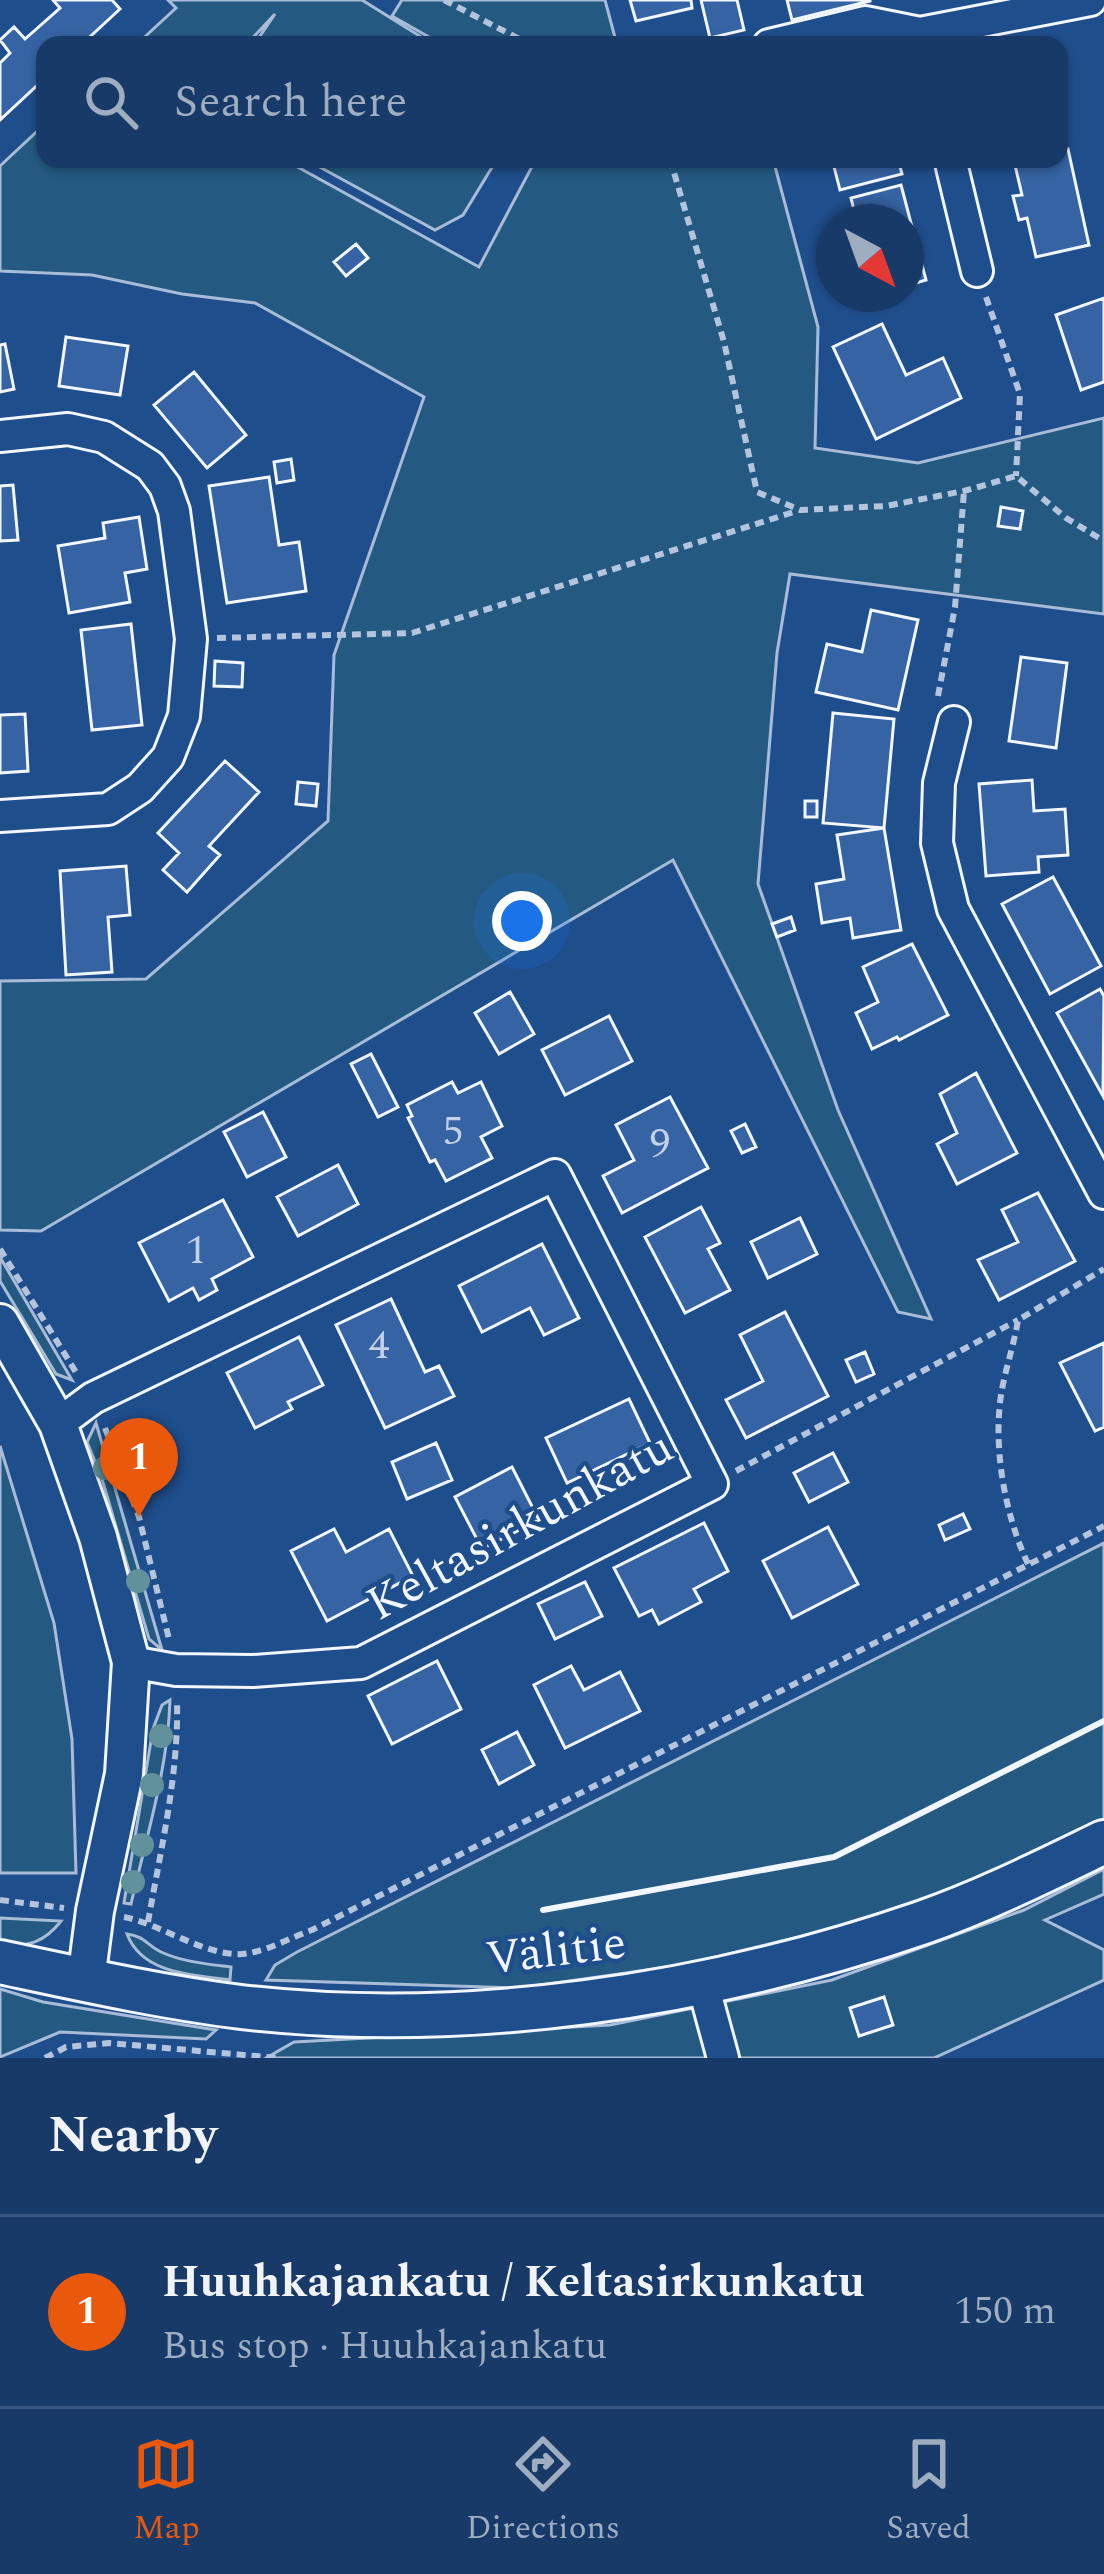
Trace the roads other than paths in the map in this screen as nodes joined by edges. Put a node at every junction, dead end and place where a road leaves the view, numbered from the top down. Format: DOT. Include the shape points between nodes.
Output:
graph roads {
  1 [pos="1090,0"];
  2 [pos="807,36"];
  3 [pos="911,36"];
  4 [pos="934,36"];
  5 [pos="952,168"];
  6 [pos="977,271"];
  7 [pos="0,436"];
  8 [pos="954,722"];
  9 [pos="0,816"];
  10 [pos="1104,1193"];
  11 [pos="0,1323"];
  12 [pos="58,1424"];
  13 [pos="131,1662"];
  14 [pos="1104,1842"];
  15 [pos="0,1963"];
  16 [pos="86,1980"];
  17 [pos="702,1981"];
  18 [pos="723,2058"];
  1 -- 4 [label="street"];
  2 -- 3 [label="street" via="865,22"];
  5 -- 6 [label="street"];
  7 -- 9 [label="street" via="68,429 126,448 151,466 174,511 191,639 184,716 168,757 140,788 108,809"];
  8 -- 10 [label="street" via="937,843 953,909"];
  11 -- 12 [label="street"];
  12 -- 13 [label="street"];
  12 -- 13 [label="street, Keltasirkunkatu" via="93,1398 555,1175 712,1484 361,1664 233,1671"];
  13 -- 16 [label="street" via="124,1774"];
  14 -- 17 [label="main road, Välitie" via="923,1922"];
  15 -- 16 [label="main road, Välitie"];
  16 -- 17 [label="main road, Välitie" via="243,2007 435,2016"];
  17 -- 18 [label="street"];
}
